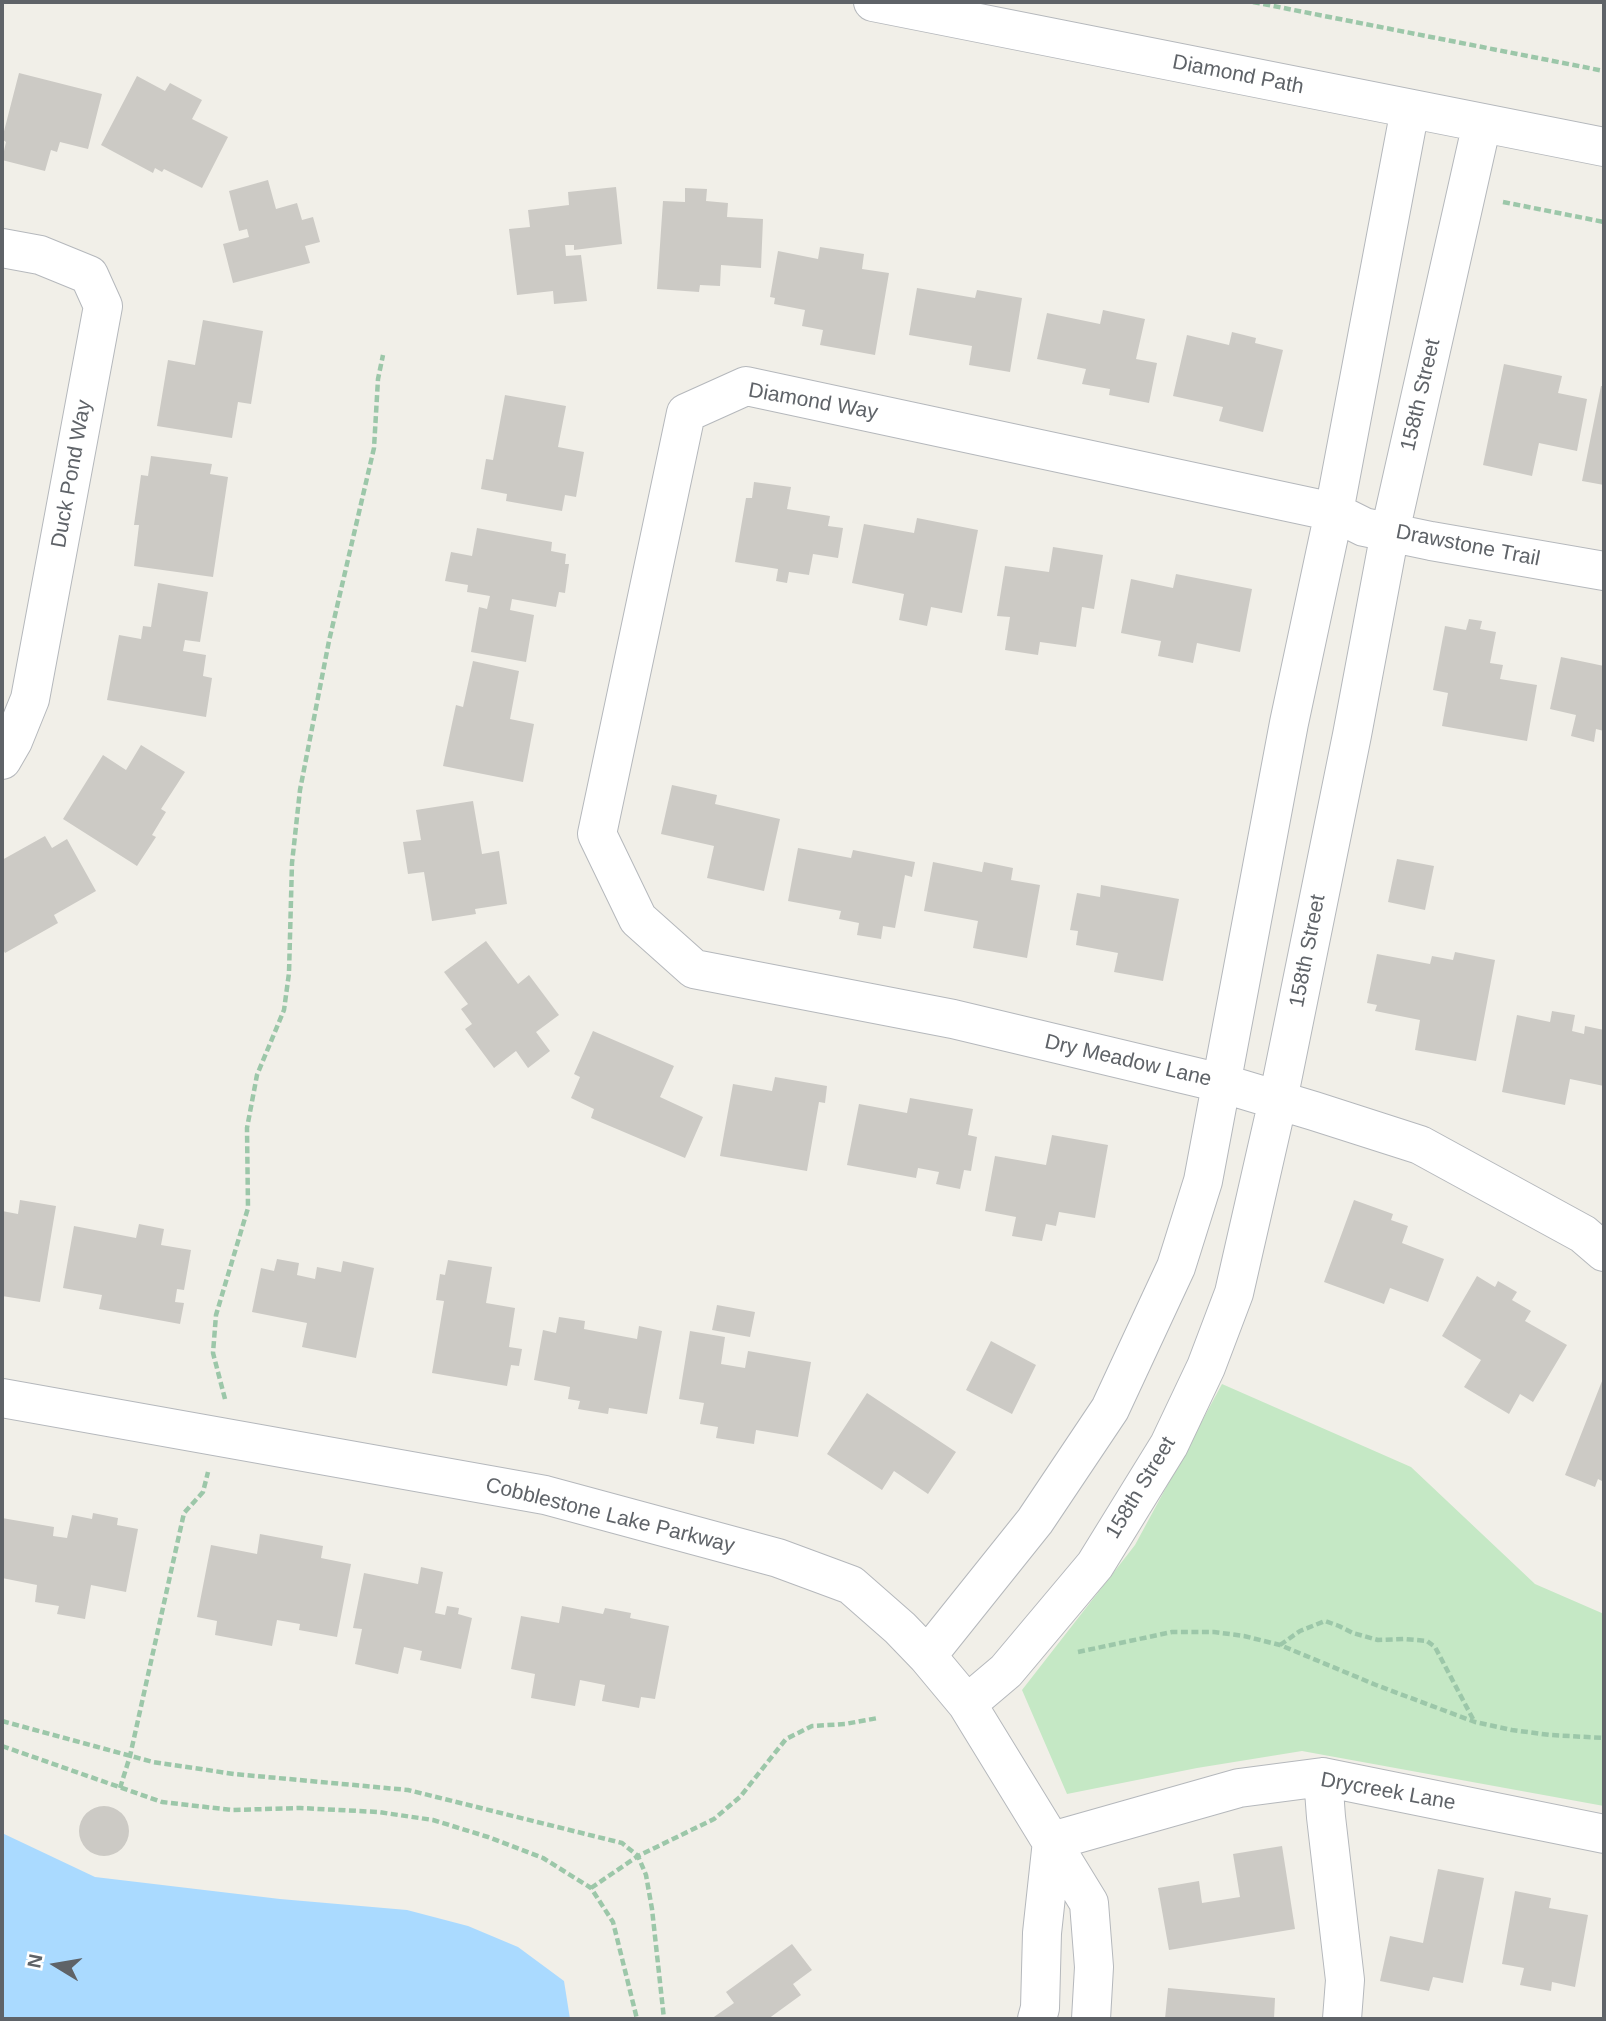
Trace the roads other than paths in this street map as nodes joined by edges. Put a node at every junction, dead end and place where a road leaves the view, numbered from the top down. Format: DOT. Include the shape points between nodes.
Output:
graph roads {
  1 [pos="873,2"];
  2 [pos="1410,109"];
  3 [pos="1482,123"];
  4 [pos="1604,147"];
  5 [pos="2,248"];
  6 [pos="1334,512"];
  7 [pos="1390,531"];
  8 [pos="1604,571"];
  9 [pos="2,760"];
  10 [pos="638,919"];
  11 [pos="1221,1083"];
  12 [pos="1278,1100"];
  13 [pos="1604,1252"];
  14 [pos="2,1398"];
  15 [pos="927,1656"];
  16 [pos="967,1704"];
  17 [pos="1323,1777"];
  18 [pos="1604,1834"];
  19 [pos="1052,1841"];
  20 [pos="1037,2019"];
  21 [pos="1091,2019"];
  22 [pos="1342,2019"];
  1 -- 2 [label="street, Diamond Path"];
  2 -- 3 [label="street, Diamond Path"];
  2 -- 6 [label="street"];
  3 -- 4 [label="street, Diamond Path"];
  3 -- 7 [label="street, 158th Street"];
  5 -- 9 [label="street, Duck Pond Way" via="40,255 89,275 103,306 30,699"];
  6 -- 7 [label="street, Drawstone Trail" via="1364,527"];
  6 -- 10 [label="street, Diamond Way" via="746,386 686,413 597,834"];
  6 -- 11 [label="street"];
  7 -- 8 [label="street, Drawstone Trail"];
  7 -- 12 [label="street, 158th Street"];
  10 -- 11 [label="street, Dry Meadow Lane" via="694,969 953,1019"];
  11 -- 12 [label="street, Dry Meadow Lane"];
  11 -- 15 [label="street" via="1203,1181 1176,1267 1110,1409 1035,1521"];
  12 -- 13 [label="street, Dry Meadow Lane" via="1420,1145 1583,1234"];
  12 -- 16 [label="street, 158th Street" via="1234,1293 1169,1446 1094,1565 1006,1671"];
  14 -- 15 [label="street, Cobblestone Lake Parkway" via="545,1495 778,1558 851,1585"];
  15 -- 16 [label="street, Cobblestone Lake Parkway"];
  16 -- 19 [label="street, Cobblestone Lake Parkway"];
  17 -- 18 [label="street, Drycreek Lane"];
  17 -- 19 [label="street, Drycreek Lane" via="1239,1788"];
  17 -- 22 [label="street" via="1345,1980"];
  19 -- 20 [label="street"];
  19 -- 21 [label="street, Cobblestone Lake Parkway" via="1088,1903 1094,1967"];
}
